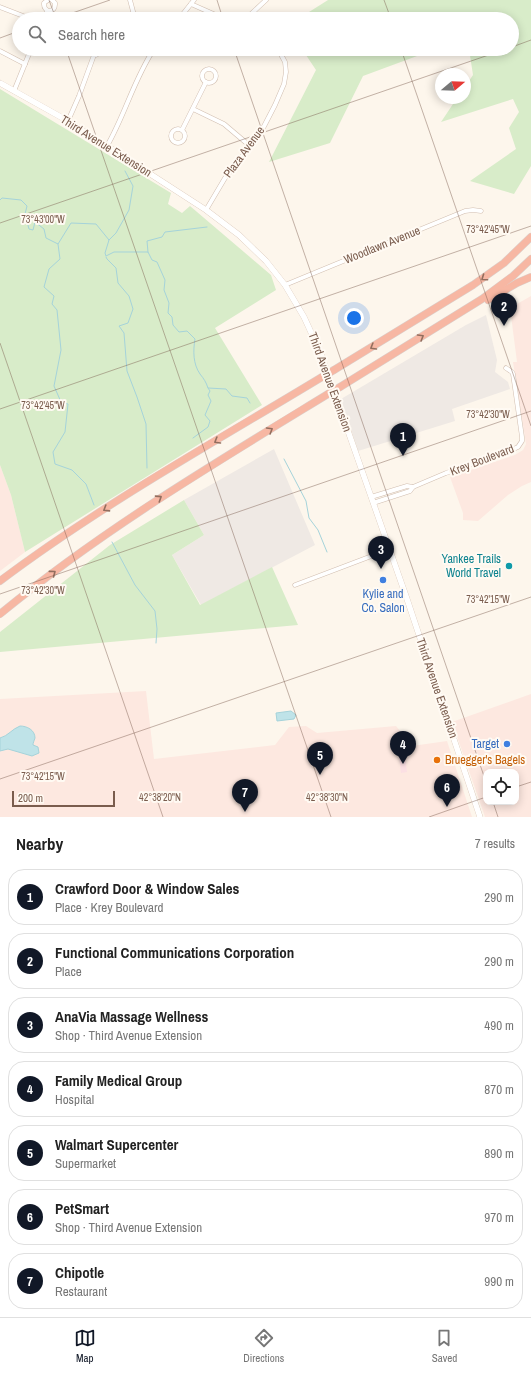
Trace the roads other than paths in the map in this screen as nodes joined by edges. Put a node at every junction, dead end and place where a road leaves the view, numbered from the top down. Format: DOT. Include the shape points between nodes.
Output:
graph roads {
  1 [pos="48,0"];
  2 [pos="52,0"];
  3 [pos="130,0"];
  4 [pos="266,0"];
  5 [pos="193,2"];
  6 [pos="0,6"];
  7 [pos="48,11"];
  8 [pos="14,12"];
  9 [pos="133,12"];
  10 [pos="185,12"];
  11 [pos="212,12"];
  12 [pos="253,12"];
  13 [pos="0,51"];
  14 [pos="28,56"];
  15 [pos="94,56"];
  16 [pos="150,56"];
  17 [pos="282,56"];
  18 [pos="25,64"];
  19 [pos="206,82"];
  20 [pos="0,83"];
  21 [pos="14,91"];
  22 [pos="193,109"];
  23 [pos="68,121"];
  24 [pos="182,130"];
  25 [pos="107,146"];
  26 [pos="250,146"];
  27 [pos="206,210"];
  28 [pos="481,211"];
  29 [pos="531,237"];
  30 [pos="531,259"];
  31 [pos="531,277"];
  32 [pos="285,285"];
  33 [pos="435,328"];
  34 [pos="506,368"];
  35 [pos="372,500"];
  36 [pos="390,549"];
  37 [pos="0,581"];
  38 [pos="295,585"];
  39 [pos="0,614"];
  40 [pos="480,817"];
  1 -- 7 [label="street" via="44,5"];
  2 -- 7 [label="street" via="55,7"];
  3 -- 9 [label="street"];
  4 -- 12 [label="street"];
  5 -- 10 [label="street"];
  5 -- 11 [label="street"];
  6 -- 8 [label="street"];
  13 -- 18 [label="street"];
  14 -- 18 [label="street"];
  15 -- 23 [label="street"];
  16 -- 25 [label="street"];
  17 -- 26 [label="street, Plaza Avenue" via="286,78 260,134"];
  18 -- 21 [label="street"];
  19 -- 22 [label="street"];
  20 -- 21 [label="street, Third Avenue Extension"];
  21 -- 23 [label="street, Third Avenue Extension"];
  22 -- 24 [label="street"];
  22 -- 26 [label="street" via="224,124"];
  23 -- 25 [label="street, Third Avenue Extension"];
  25 -- 27 [label="street, Third Avenue Extension"];
  26 -- 27 [label="street, Plaza Avenue" via="225,178"];
  27 -- 32 [label="street, Third Avenue Extension" via="239,235 266,261"];
  28 -- 32 [label="street, Woodlawn Avenue" via="465,211"];
  29 -- 37 [label="highway, one-way, bridge" via="504,263 473,285 127,495"];
  30 -- 33 [label="highway" via="493,291"];
  31 -- 33 [label="highway" via="459,318"];
  32 -- 35 [label="street, Third Avenue Extension" via="304,316 321,354"];
  39 -- 33 [label="highway, one-way, bridge" via="122,522"];
  34 -- 35 [label="street, Krey Boulevard" via="512,372 521,424 522,437 516,449"];
  35 -- 36 [label="street, Third Avenue Extension"];
  36 -- 38 [label="street"];
  36 -- 40 [label="street, Third Avenue Extension"];
}
